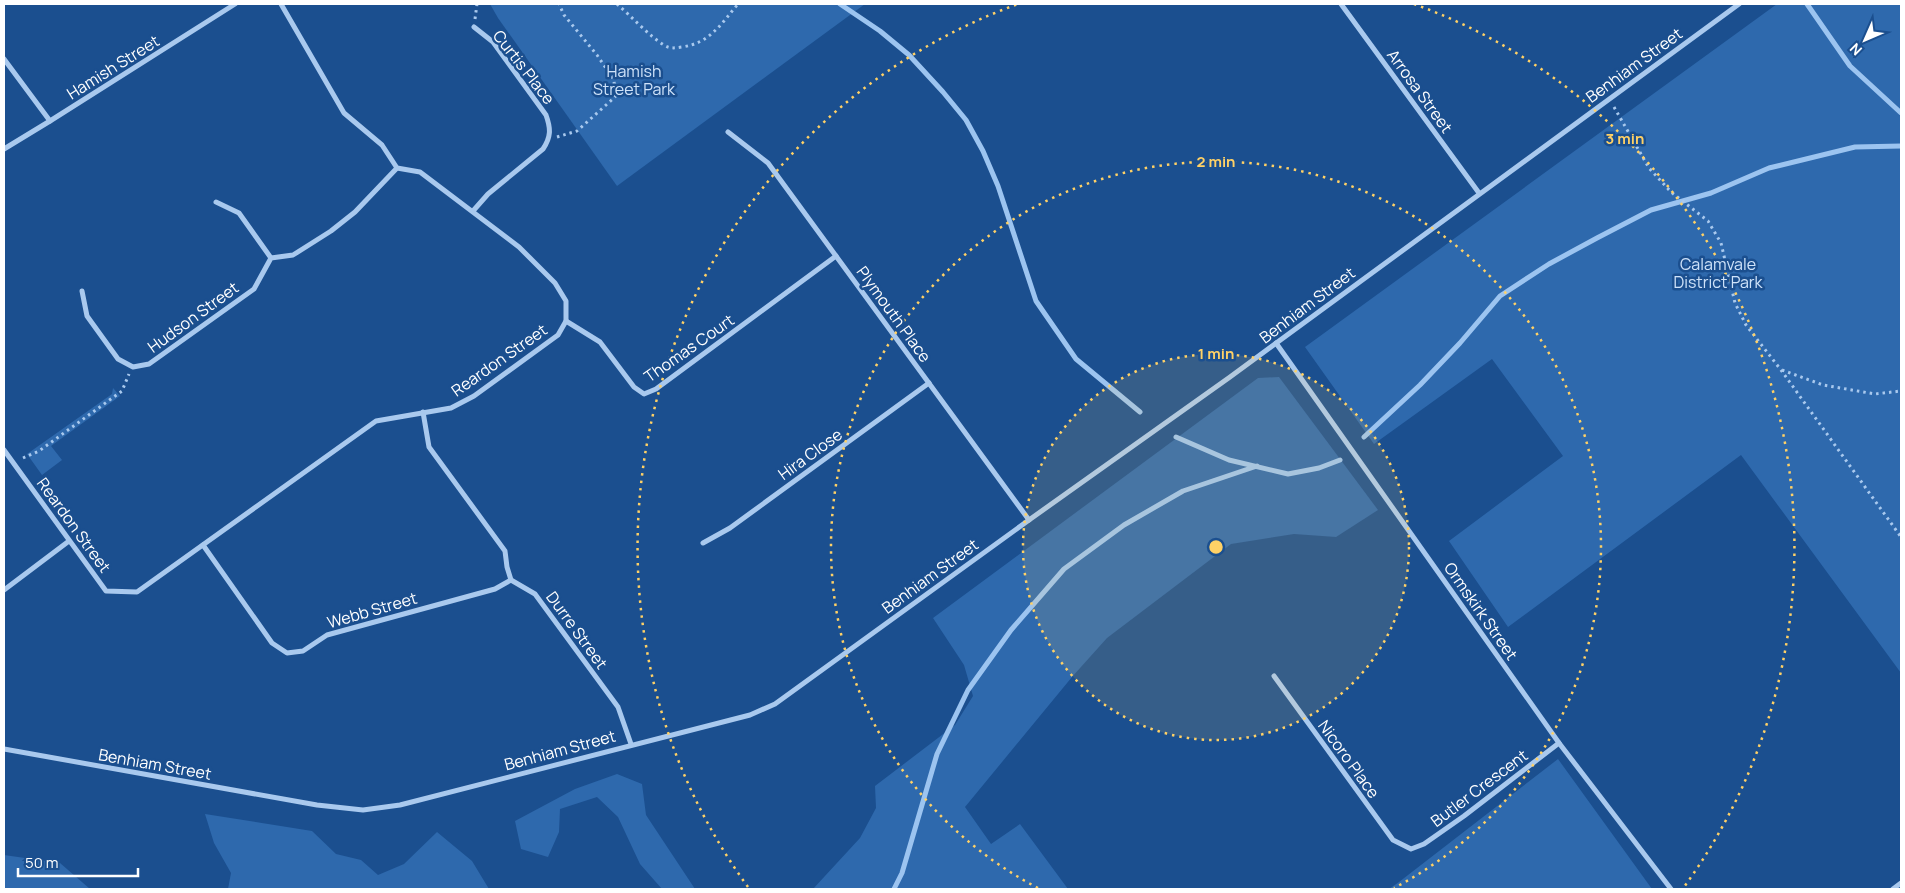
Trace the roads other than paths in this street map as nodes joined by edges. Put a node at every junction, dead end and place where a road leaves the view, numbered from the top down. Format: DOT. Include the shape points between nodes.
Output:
graph roads {
  1 [pos="235,4"];
  2 [pos="281,4"];
  3 [pos="1342,4"];
  4 [pos="1739,4"];
  5 [pos="474,27"];
  6 [pos="4,59"];
  7 [pos="50,121"];
  8 [pos="728,132"];
  9 [pos="4,149"];
  10 [pos="397,168"];
  11 [pos="1479,193"];
  12 [pos="216,202"];
  13 [pos="473,211"];
  14 [pos="836,256"];
  15 [pos="271,258"];
  16 [pos="82,291"];
  17 [pos="566,321"];
  18 [pos="1276,343"];
  19 [pos="929,383"];
  20 [pos="423,412"];
  21 [pos="4,450"];
  22 [pos="1029,520"];
  23 [pos="69,541"];
  24 [pos="703,543"];
  25 [pos="202,546"];
  26 [pos="511,580"];
  27 [pos="4,590"];
  28 [pos="1274,676"];
  29 [pos="1560,743"];
  30 [pos="631,744"];
  31 [pos="4,750"];
  32 [pos="1411,848"];
  33 [pos="1901,883"];
  34 [pos="1671,889"];
  35 [pos="1893,889"];
  1 -- 7 [label="street, Hamish Street"];
  2 -- 10 [label="street" via="344,113 382,145"];
  3 -- 11 [label="street, Arrosa Street"];
  4 -- 11 [label="street, Benhiam Street"];
  5 -- 13 [label="street, Curtis Place" via="493,42 546,115 550,140"];
  6 -- 7 [label="street"];
  7 -- 9 [label="street, Hamish Street"];
  8 -- 14 [label="street, Plymouth Place" via="768,163"];
  10 -- 13 [label="street, Reardon Street" via="420,172"];
  10 -- 15 [label="street" via="355,212 331,231 293,255"];
  11 -- 18 [label="street, Benhiam Street"];
  12 -- 15 [label="street" via="239,213"];
  13 -- 17 [label="street, Reardon Street" via="518,247 555,283 566,302"];
  14 -- 17 [label="street, Thomas Court" via="644,394 634,387 600,342"];
  14 -- 19 [label="street, Plymouth Place"];
  15 -- 16 [label="street, Hudson Street" via="254,288 149,364 133,367 118,359 86,316"];
  17 -- 20 [label="street, Reardon Street" via="558,335 474,396 451,408"];
  18 -- 22 [label="street, Benhiam Street"];
  18 -- 29 [label="street, Ormskirk Street"];
  19 -- 22 [label="street, Plymouth Place"];
  19 -- 24 [label="street, Hira Close" via="730,528"];
  20 -- 25 [label="street, Reardon Street" via="376,421"];
  20 -- 26 [label="street" via="429,447 505,550"];
  21 -- 23 [label="street, Reardon Street"];
  22 -- 30 [label="street, Benhiam Street" via="775,704 750,715"];
  23 -- 25 [label="street, Reardon Street" via="106,591 137,592"];
  23 -- 27 [label="street"];
  25 -- 26 [label="street, Webb Street" via="272,643 287,653 303,651 327,635 495,589"];
  26 -- 30 [label="street, Durre Street" via="535,594 618,707"];
  28 -- 32 [label="street, Nicoro Place" via="1393,840"];
  29 -- 32 [label="street, Butler Crescent" via="1464,816 1424,844"];
  29 -- 34 [label="street, Ormskirk Street"];
  30 -- 31 [label="street, Benhiam Street" via="400,805 363,810 317,805"];
  33 -- 35 [label="street"];
}
